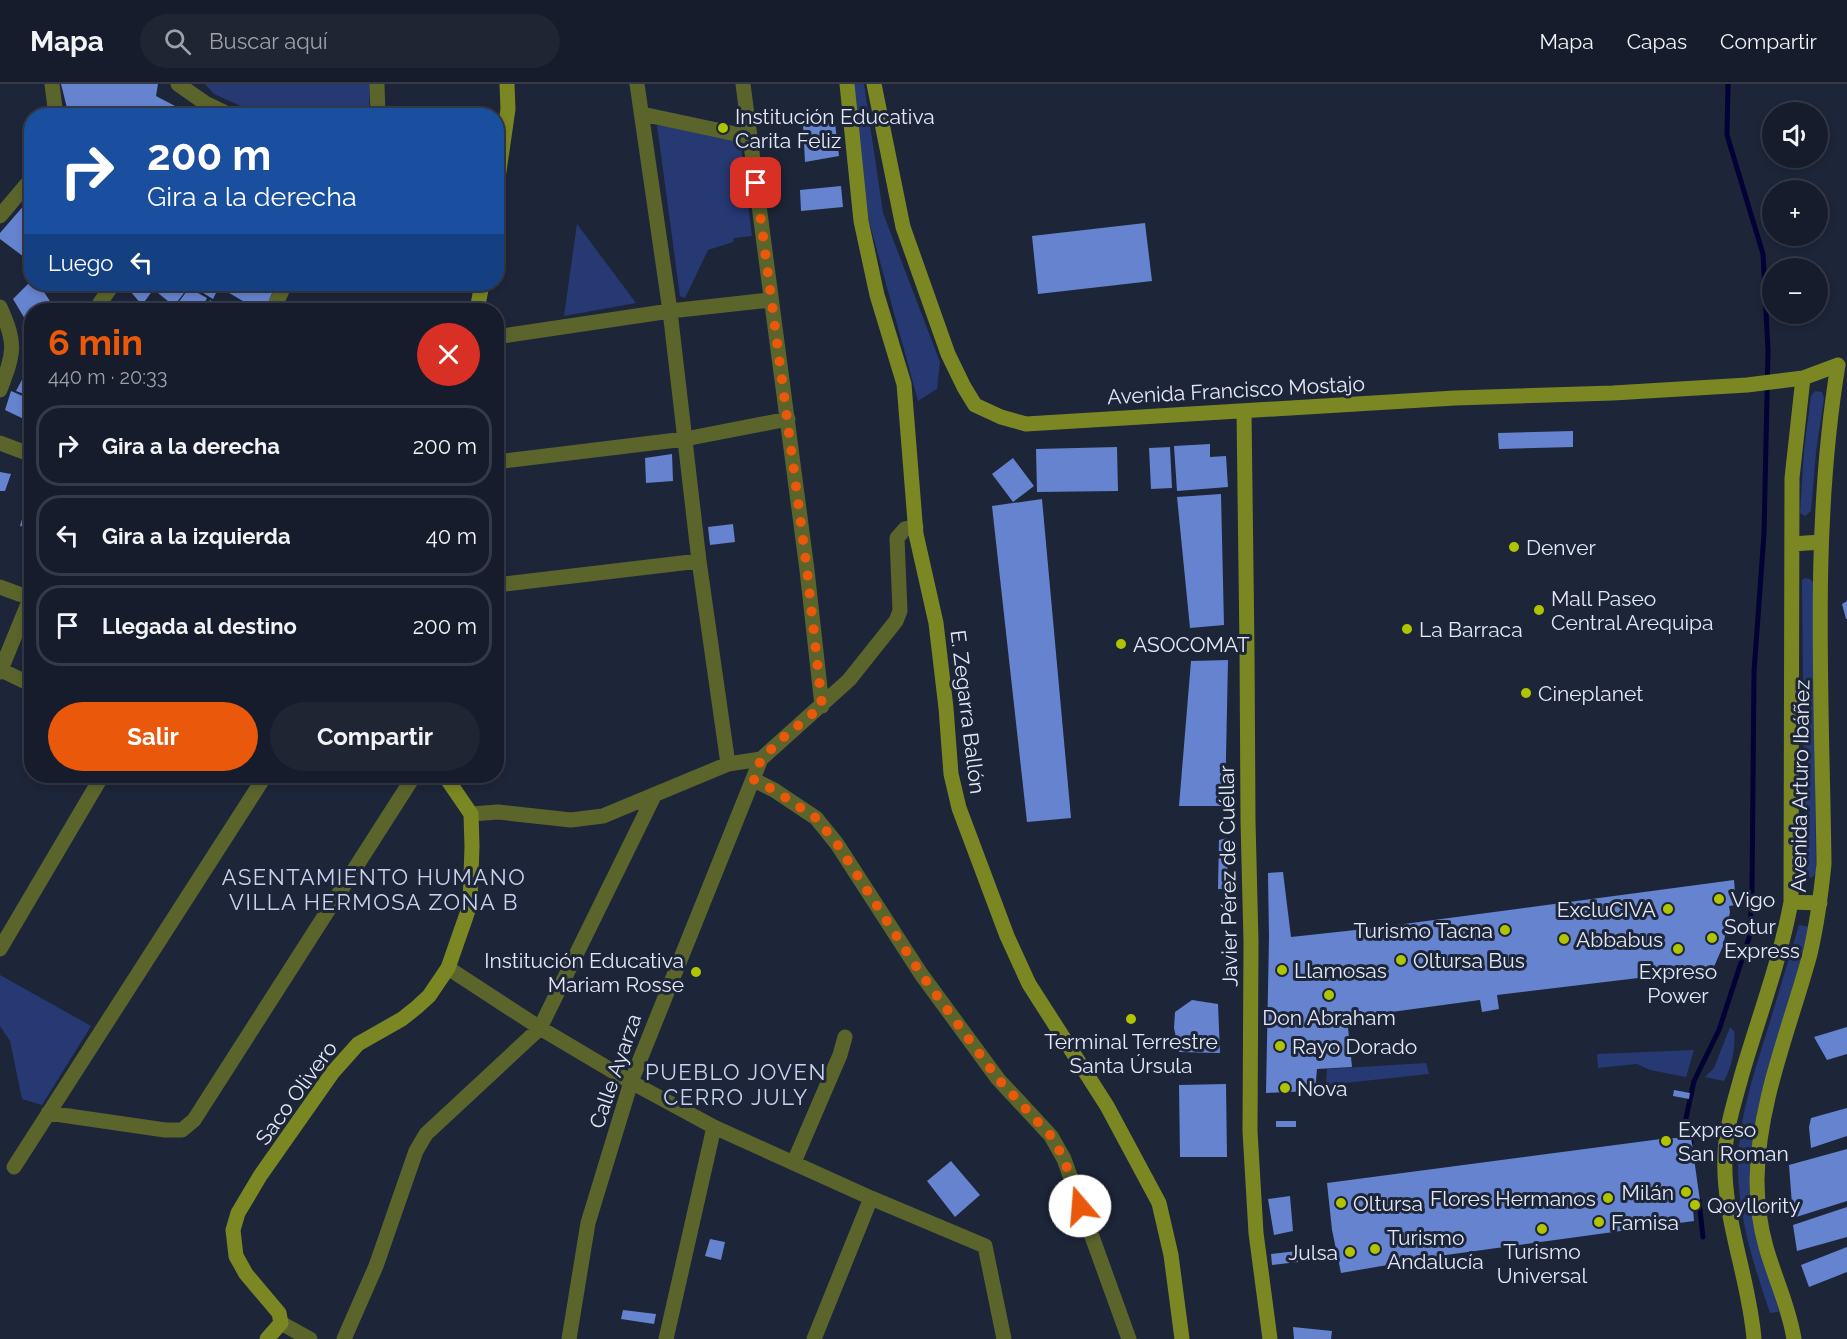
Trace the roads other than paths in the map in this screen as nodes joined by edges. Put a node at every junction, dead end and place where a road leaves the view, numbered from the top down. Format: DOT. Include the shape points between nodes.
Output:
graph roads {
  1 [pos="52,84"];
  2 [pos="178,84"];
  3 [pos="377,84"];
  4 [pos="507,84"];
  5 [pos="637,84"];
  6 [pos="743,84"];
  7 [pos="847,84"];
  8 [pos="874,84"];
  9 [pos="55,108"];
  10 [pos="216,108"];
  11 [pos="378,108"];
  12 [pos="642,114"];
  13 [pos="750,136"];
  14 [pos="504,137"];
  15 [pos="24,188"];
  16 [pos="0,216"];
  17 [pos="771,300"];
  18 [pos="0,307"];
  19 [pos="670,311"];
  20 [pos="504,337"];
  21 [pos="1842,363"];
  22 [pos="1803,378"];
  23 [pos="0,390"];
  24 [pos="1244,411"];
  25 [pos="788,419"];
  26 [pos="685,439"];
  27 [pos="0,443"];
  28 [pos="24,452"];
  29 [pos="504,461"];
  30 [pos="916,527"];
  31 [pos="1821,542"];
  32 [pos="1792,544"];
  33 [pos="699,561"];
  34 [pos="504,584"];
  35 [pos="0,587"];
  36 [pos="24,594"];
  37 [pos="24,614"];
  38 [pos="1,671"];
  39 [pos="24,681"];
  40 [pos="822,706"];
  41 [pos="761,759"];
  42 [pos="728,764"];
  43 [pos="754,780"];
  44 [pos="98,783"];
  45 [pos="260,783"];
  46 [pos="410,783"];
  47 [pos="450,783"];
  48 [pos="655,794"];
  49 [pos="471,814"];
  50 [pos="1791,902"];
  51 [pos="1820,903"];
  52 [pos="0,949"];
  53 [pos="448,968"];
  54 [pos="540,1028"];
  55 [pos="844,1037"];
  56 [pos="631,1082"];
  57 [pos="48,1113"];
  58 [pos="714,1127"];
  59 [pos="794,1162"];
  60 [pos="14,1167"];
  61 [pos="871,1198"];
  62 [pos="281,1323"];
  63 [pos="267,1339"];
  64 [pos="310,1339"];
  65 [pos="344,1339"];
  66 [pos="569,1339"];
  67 [pos="666,1339"];
  68 [pos="814,1339"];
  69 [pos="1004,1339"];
  70 [pos="1129,1339"];
  71 [pos="1182,1339"];
  72 [pos="1270,1339"];
  73 [pos="1754,1339"];
  74 [pos="1794,1339"];
  1 -- 9 [label="street"];
  2 -- 10 [label="street"];
  3 -- 11 [label="street"];
  4 -- 14 [label="street"];
  5 -- 12 [label="street"];
  6 -- 13 [label="street"];
  7 -- 30 [label="street, E. Zegarra Ballón" via="861,222 877,295 904,384"];
  8 -- 24 [label="street, Avenida Francisco Mostajo" via="903,226 948,354 975,405 1026,424"];
  12 -- 13 [label="street"];
  12 -- 19 [label="street"];
  13 -- 17 [label="street"];
  15 -- 16 [label="street"];
  17 -- 19 [label="street"];
  17 -- 25 [label="street"];
  18 -- 23 [label="street" via="13,356"];
  19 -- 20 [label="street"];
  19 -- 26 [label="street"];
  21 -- 22 [label="street, Avenida Francisco Mostajo"];
  21 -- 31 [label="street, Avenida Arturo Ibáñez" via="1828,442"];
  22 -- 24 [label="street, Avenida Francisco Mostajo" via="1613,393"];
  22 -- 32 [label="street, Avenida Arturo Ibáñez" via="1792,478"];
  24 -- 72 [label="street, Javier Pérez de Cuéllar" via="1250,1131 1256,1233"];
  25 -- 26 [label="street"];
  25 -- 40 [label="street"];
  26 -- 29 [label="street"];
  26 -- 33 [label="street"];
  27 -- 28 [label="street"];
  30 -- 40 [label="street" via="897,538 900,611 896,621 849,681"];
  30 -- 71 [label="street, E. Zegarra Ballón" via="936,623 951,774 959,808 1029,984 1107,1106 1159,1203 1172,1255"];
  31 -- 32 [label="street"];
  31 -- 51 [label="street, Avenida Arturo Ibáñez" via="1824,864"];
  32 -- 50 [label="street, Avenida Arturo Ibáñez"];
  33 -- 34 [label="street"];
  33 -- 42 [label="street"];
  35 -- 36 [label="street"];
  37 -- 38 [label="street"];
  38 -- 39 [label="street"];
  40 -- 41 [label="street"];
  41 -- 42 [label="street"];
  41 -- 43 [label="street, Calle Ayarza"];
  42 -- 48 [label="street"];
  43 -- 56 [label="street, Calle Ayarza"];
  43 -- 70 [label="street" via="816,818 921,974 998,1079 1051,1136 1064,1159"];
  44 -- 52 [label="street"];
  45 -- 57 [label="street"];
  46 -- 57 [label="street" via="194,1120 182,1130 165,1130"];
  47 -- 49 [label="street"];
  48 -- 49 [label="street" via="603,816 571,820 498,812"];
  48 -- 54 [label="street"];
  49 -- 53 [label="street, Saco Olivero" via="470,905"];
  50 -- 51 [label="street"];
  50 -- 73 [label="street, Avenida Arturo Ibáñez" via="1782,950 1753,1035 1727,1131 1728,1209 1748,1293"];
  51 -- 74 [label="street, Avenida Arturo Ibáñez" via="1810,952 1766,1104 1758,1159 1761,1226"];
  53 -- 54 [label="street"];
  53 -- 62 [label="street, Saco Olivero" via="417,1007 358,1044 339,1065 260,1176 238,1214 233,1230 236,1256 279,1313"];
  54 -- 56 [label="street"];
  54 -- 65 [label="street" via="426,1134 416,1150 376,1266"];
  55 -- 59 [label="street"];
  56 -- 58 [label="street"];
  56 -- 66 [label="street, Calle Ayarza" via="588,1223"];
  57 -- 60 [label="street"];
  58 -- 59 [label="street"];
  58 -- 67 [label="street"];
  59 -- 61 [label="street"];
  61 -- 68 [label="street"];
  61 -- 69 [label="street" via="985,1246"];
  62 -- 63 [label="street"];
  62 -- 64 [label="street"];
}
